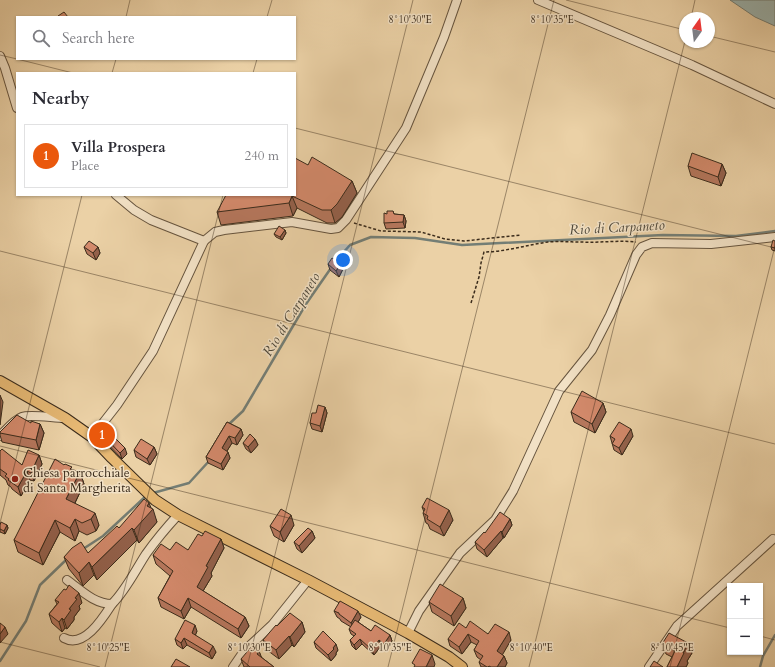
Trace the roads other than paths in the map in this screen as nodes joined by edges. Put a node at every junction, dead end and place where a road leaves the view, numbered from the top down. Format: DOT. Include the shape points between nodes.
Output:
graph roads {
  1 [pos="457,0"];
  2 [pos="538,0"];
  3 [pos="0,56"];
  4 [pos="775,104"];
  5 [pos="16,105"];
  6 [pos="117,196"];
  7 [pos="775,236"];
  8 [pos="204,241"];
  9 [pos="0,381"];
  10 [pos="65,418"];
  11 [pos="0,436"];
  12 [pos="92,437"];
  13 [pos="178,515"];
  14 [pos="773,540"];
  15 [pos="67,580"];
  16 [pos="308,580"];
  17 [pos="112,604"];
  18 [pos="408,633"];
  19 [pos="64,638"];
  20 [pos="233,667"];
  21 [pos="462,667"];
  22 [pos="648,667"];
  1 -- 8 [label="street" via="406,128 346,220 338,228 292,222 224,230 215,232"];
  2 -- 4 [label="street" via="692,65"];
  3 -- 5 [label="street"];
  6 -- 8 [label="street" via="151,220"];
  7 -- 18 [label="street" via="710,244 652,243 642,247 592,350 559,391 513,491 495,520 460,553 419,611"];
  8 -- 12 [label="street" via="153,351"];
  9 -- 10 [label="main road"];
  10 -- 11 [label="street" via="22,417"];
  10 -- 12 [label="main road"];
  12 -- 13 [label="main road" via="155,500"];
  13 -- 16 [label="main road"];
  13 -- 17 [label="street" via="162,532"];
  14 -- 22 [label="street" via="677,626"];
  15 -- 17 [label="street" via="96,601"];
  16 -- 18 [label="main road"];
  16 -- 20 [label="street" via="272,626 244,651"];
  17 -- 19 [label="street" via="102,619 82,638 70,641"];
  18 -- 21 [label="main road"];
}
